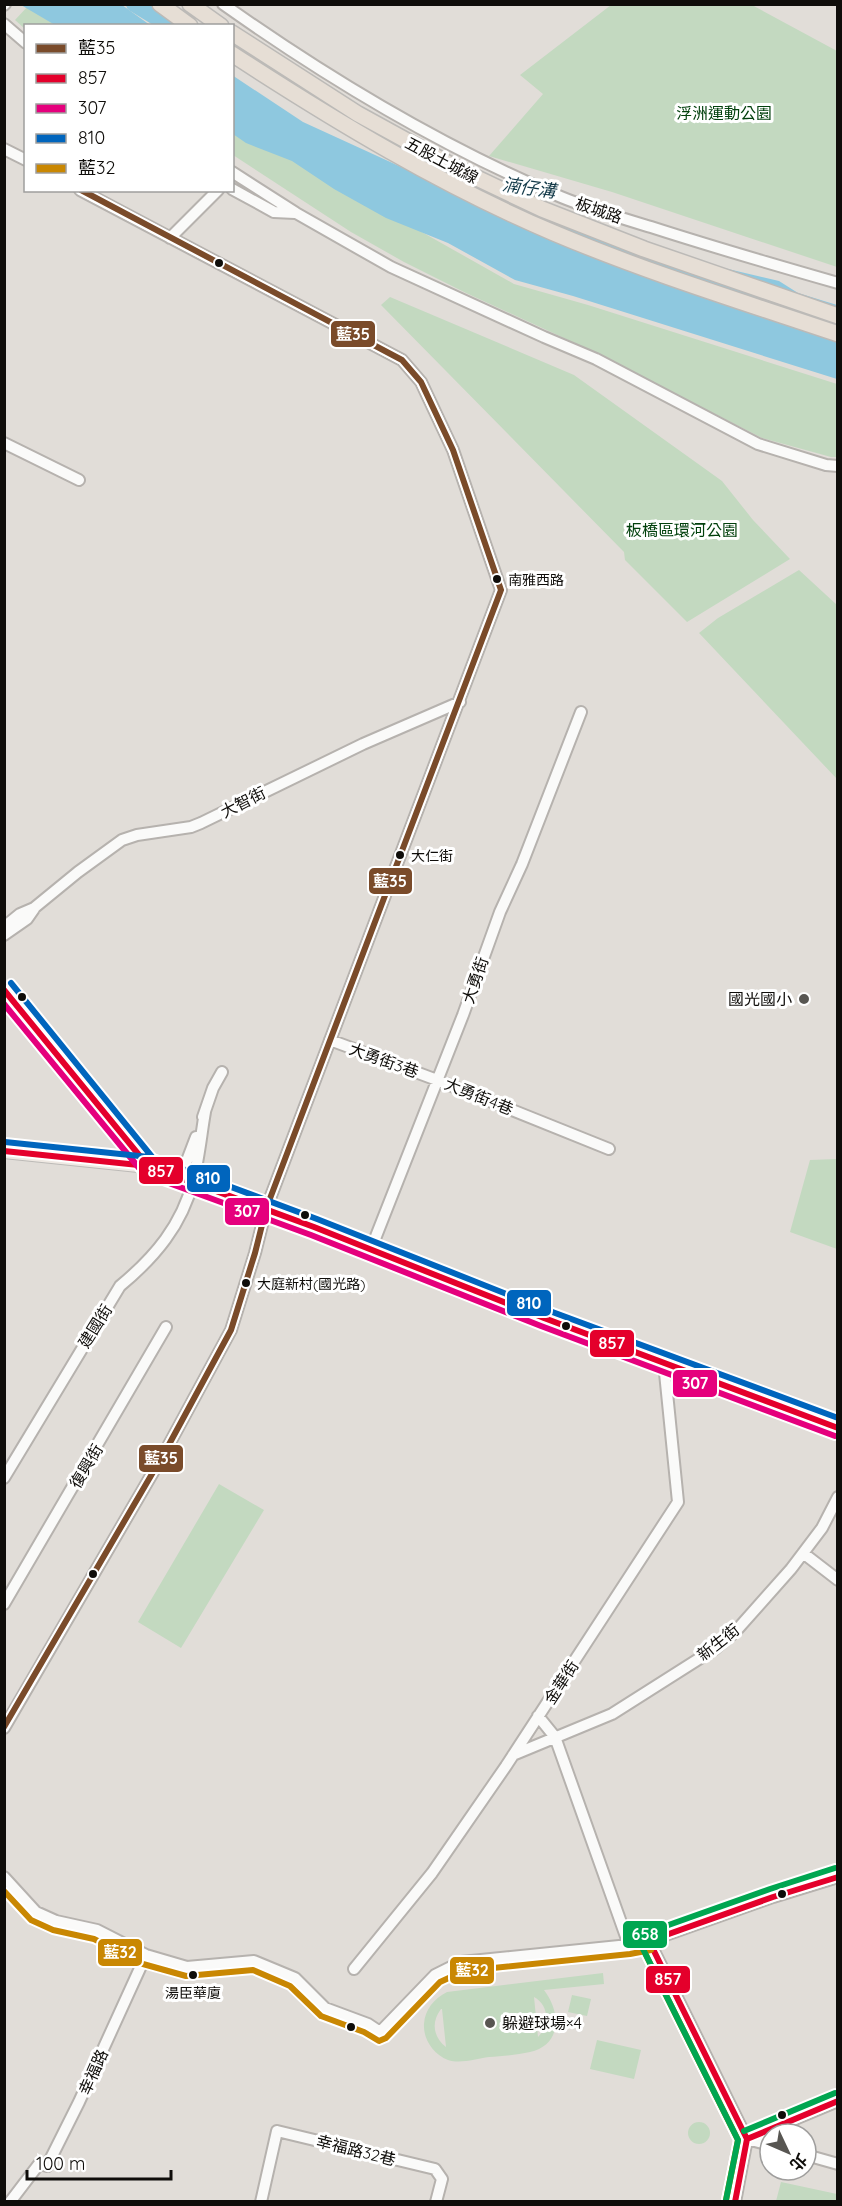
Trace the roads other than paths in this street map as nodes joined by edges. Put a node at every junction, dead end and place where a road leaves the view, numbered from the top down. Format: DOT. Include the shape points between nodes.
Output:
graph roads {
  1 [pos="160,4"];
  2 [pos="189,4"];
  3 [pos="223,4"];
  4 [pos="4,24"];
  5 [pos="187,24"];
  6 [pos="218,24"];
  7 [pos="234,34"];
  8 [pos="24,41"];
  9 [pos="234,55"];
  10 [pos="4,148"];
  11 [pos="24,159"];
  12 [pos="234,173"];
  13 [pos="234,190"];
  14 [pos="84,192"];
  15 [pos="216,192"];
  16 [pos="296,213"];
  17 [pos="170,238"];
  18 [pos="837,283"];
  19 [pos="837,316"];
  20 [pos="837,334"];
  21 [pos="4,443"];
  22 [pos="837,466"];
  23 [pos="79,480"];
  24 [pos="460,702"];
  25 [pos="581,712"];
  26 [pos="34,908"];
  27 [pos="4,927"];
  28 [pos="4,935"];
  29 [pos="4,989"];
  30 [pos="330,1040"];
  31 [pos="222,1072"];
  32 [pos="437,1080"];
  33 [pos="609,1149"];
  34 [pos="4,1151"];
  35 [pos="148,1166"];
  36 [pos="186,1181"];
  37 [pos="266,1209"];
  38 [pos="371,1250"];
  39 [pos="166,1327"];
  40 [pos="664,1363"];
  41 [pos="837,1428"];
  42 [pos="4,1478"];
  43 [pos="837,1497"];
  44 [pos="803,1553"];
  45 [pos="837,1580"];
  46 [pos="4,1604"];
  47 [pos="538,1716"];
  48 [pos="4,1728"];
  49 [pos="555,1737"];
  50 [pos="513,1755"];
  51 [pos="4,1877"];
  52 [pos="837,1877"];
  53 [pos="649,1941"];
  54 [pos="629,1945"];
  55 [pos="146,1955"];
  56 [pos="354,1970"];
  57 [pos="837,2101"];
  58 [pos="747,2139"];
  59 [pos="758,2142"];
  60 [pos="818,2158"];
  61 [pos="837,2164"];
  62 [pos="10,2202"];
  63 [pos="261,2202"];
  64 [pos="436,2202"];
  65 [pos="735,2202"];
  1 -- 5 [label="highway"];
  2 -- 6 [label="highway"];
  3 -- 18 [label="street, 板城路" via="298,57 411,124 509,174 617,216"];
  4 -- 8 [label="street"];
  7 -- 19 [label="highway, 五股土城線" via="358,114 542,209"];
  9 -- 20 [label="highway, 五股土城線" via="385,149 522,219 648,269"];
  10 -- 11 [label="street"];
  12 -- 16 [label="street"];
  13 -- 16 [label="street" via="274,212"];
  14 -- 17 [label="street"];
  15 -- 17 [label="street"];
  16 -- 22 [label="street" via="391,267 596,359 758,444"];
  17 -- 24 [label="street" via="402,360 414,373 453,450 501,590"];
  21 -- 23 [label="street"];
  24 -- 26 [label="street, 大智街" via="363,744 201,823 122,840"];
  24 -- 30 [label="street"];
  25 -- 32 [label="street, 大勇街"];
  26 -- 27 [label="street, 大智街"];
  26 -- 28 [label="street, 大智街" via="27,919"];
  29 -- 35 [label="street"];
  30 -- 32 [label="street, 大勇街3巷"];
  30 -- 37 [label="street"];
  31 -- 36 [label="street, 建國街" via="205,1112"];
  32 -- 33 [label="street, 大勇街4巷"];
  32 -- 38 [label="street, 大勇街"];
  34 -- 35 [label="main road"];
  35 -- 36 [label="main road"];
  36 -- 37 [label="main road"];
  36 -- 42 [label="street, 建國街" via="173,1230 146,1264 120,1286"];
  37 -- 38 [label="main road"];
  37 -- 48 [label="street" via="231,1330"];
  38 -- 40 [label="main road"];
  39 -- 46 [label="street, 復興街"];
  40 -- 41 [label="main road"];
  40 -- 47 [label="street, 金華街" via="678,1502"];
  43 -- 44 [label="street, 新生街" via="822,1528"];
  44 -- 45 [label="street"];
  44 -- 49 [label="street, 新生街" via="735,1632 716,1648 612,1714"];
  47 -- 49 [label="street"];
  47 -- 50 [label="street, 金華街"];
  49 -- 50 [label="street, 新生街"];
  49 -- 54 [label="street"];
  50 -- 56 [label="street, 金華街" via="432,1873"];
  51 -- 55 [label="street" via="36,1912 97,1930"];
  52 -- 53 [label="street"];
  53 -- 54 [label="street"];
  53 -- 58 [label="street"];
  54 -- 55 [label="street" via="461,1962 435,1975 380,2032 325,2007 295,1978 254,1961 187,1967"];
  55 -- 62 [label="street, 幸福路" via="47,2166 39,2164"];
  57 -- 58 [label="street"];
  58 -- 59 [label="street"];
  58 -- 65 [label="street"];
  60 -- 61 [label="street"];
  63 -- 64 [label="street, 幸福路32巷" via="277,2131 435,2169 442,2179"];
}
